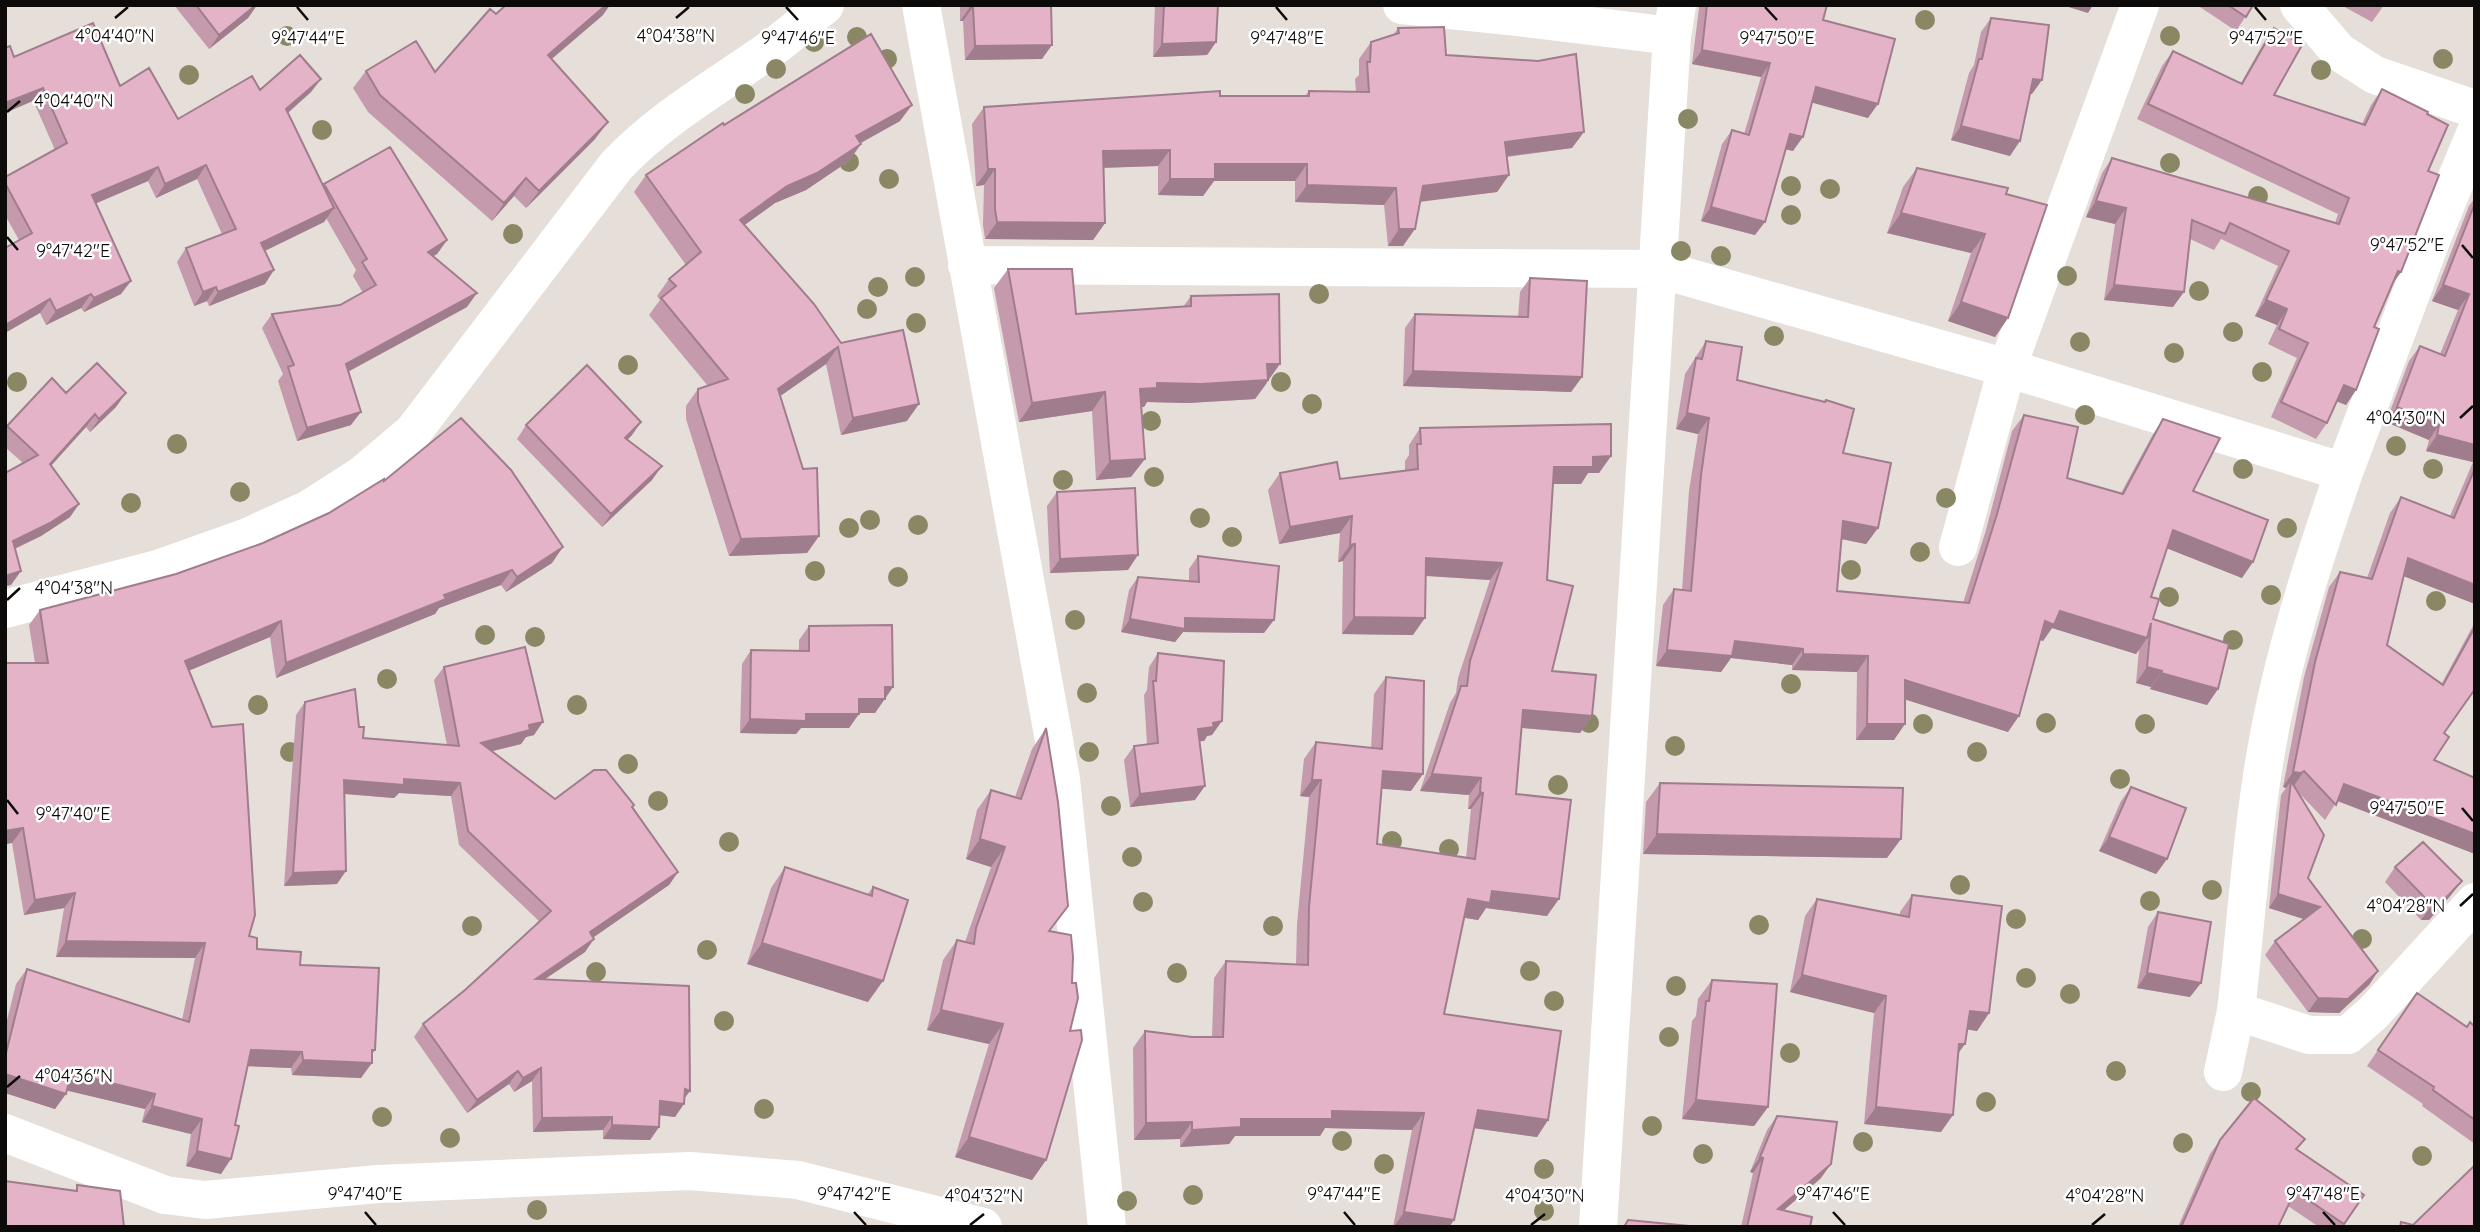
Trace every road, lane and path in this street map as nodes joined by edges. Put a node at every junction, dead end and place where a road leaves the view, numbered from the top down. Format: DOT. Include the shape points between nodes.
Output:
graph roads {
  1 [pos="825,5"];
  2 [pos="921,5"];
  3 [pos="1402,5"];
  4 [pos="2140,5"];
  5 [pos="2299,5"];
  6 [pos="1675,21"];
  7 [pos="2475,109"];
  8 [pos="2475,134"];
  9 [pos="967,265"];
  10 [pos="1659,269"];
  11 [pos="2007,368"];
  12 [pos="2344,472"];
  13 [pos="1958,547"];
  14 [pos="5,609"];
  15 [pos="2475,902"];
  16 [pos="2236,1012"];
  17 [pos="2223,1072"];
  18 [pos="5,1133"];
  19 [pos="983,1227"];
  20 [pos="1107,1227"];
  21 [pos="1598,1227"];
  1 -- 14 [label="street" via="637,143 413,432 362,475 309,509 245,538 158,569"];
  2 -- 9 [label="street"];
  3 -- 6 [label="street" via="1518,17"];
  4 -- 11 [label="street"];
  5 -- 7 [label="street" via="2339,52 2375,75"];
  6 -- 10 [label="street"];
  8 -- 12 [label="street"];
  9 -- 10 [label="street"];
  9 -- 20 [label="street" via="1061,779"];
  10 -- 11 [label="street"];
  10 -- 21 [label="street"];
  11 -- 12 [label="street"];
  11 -- 13 [label="street"];
  12 -- 16 [label="street" via="2302,598 2275,702 2262,777"];
  15 -- 16 [label="street" via="2348,1035 2309,1035"];
  16 -- 17 [label="street"];
  18 -- 19 [label="street" via="153,1191 205,1200 378,1184 690,1171 797,1180"];
}
